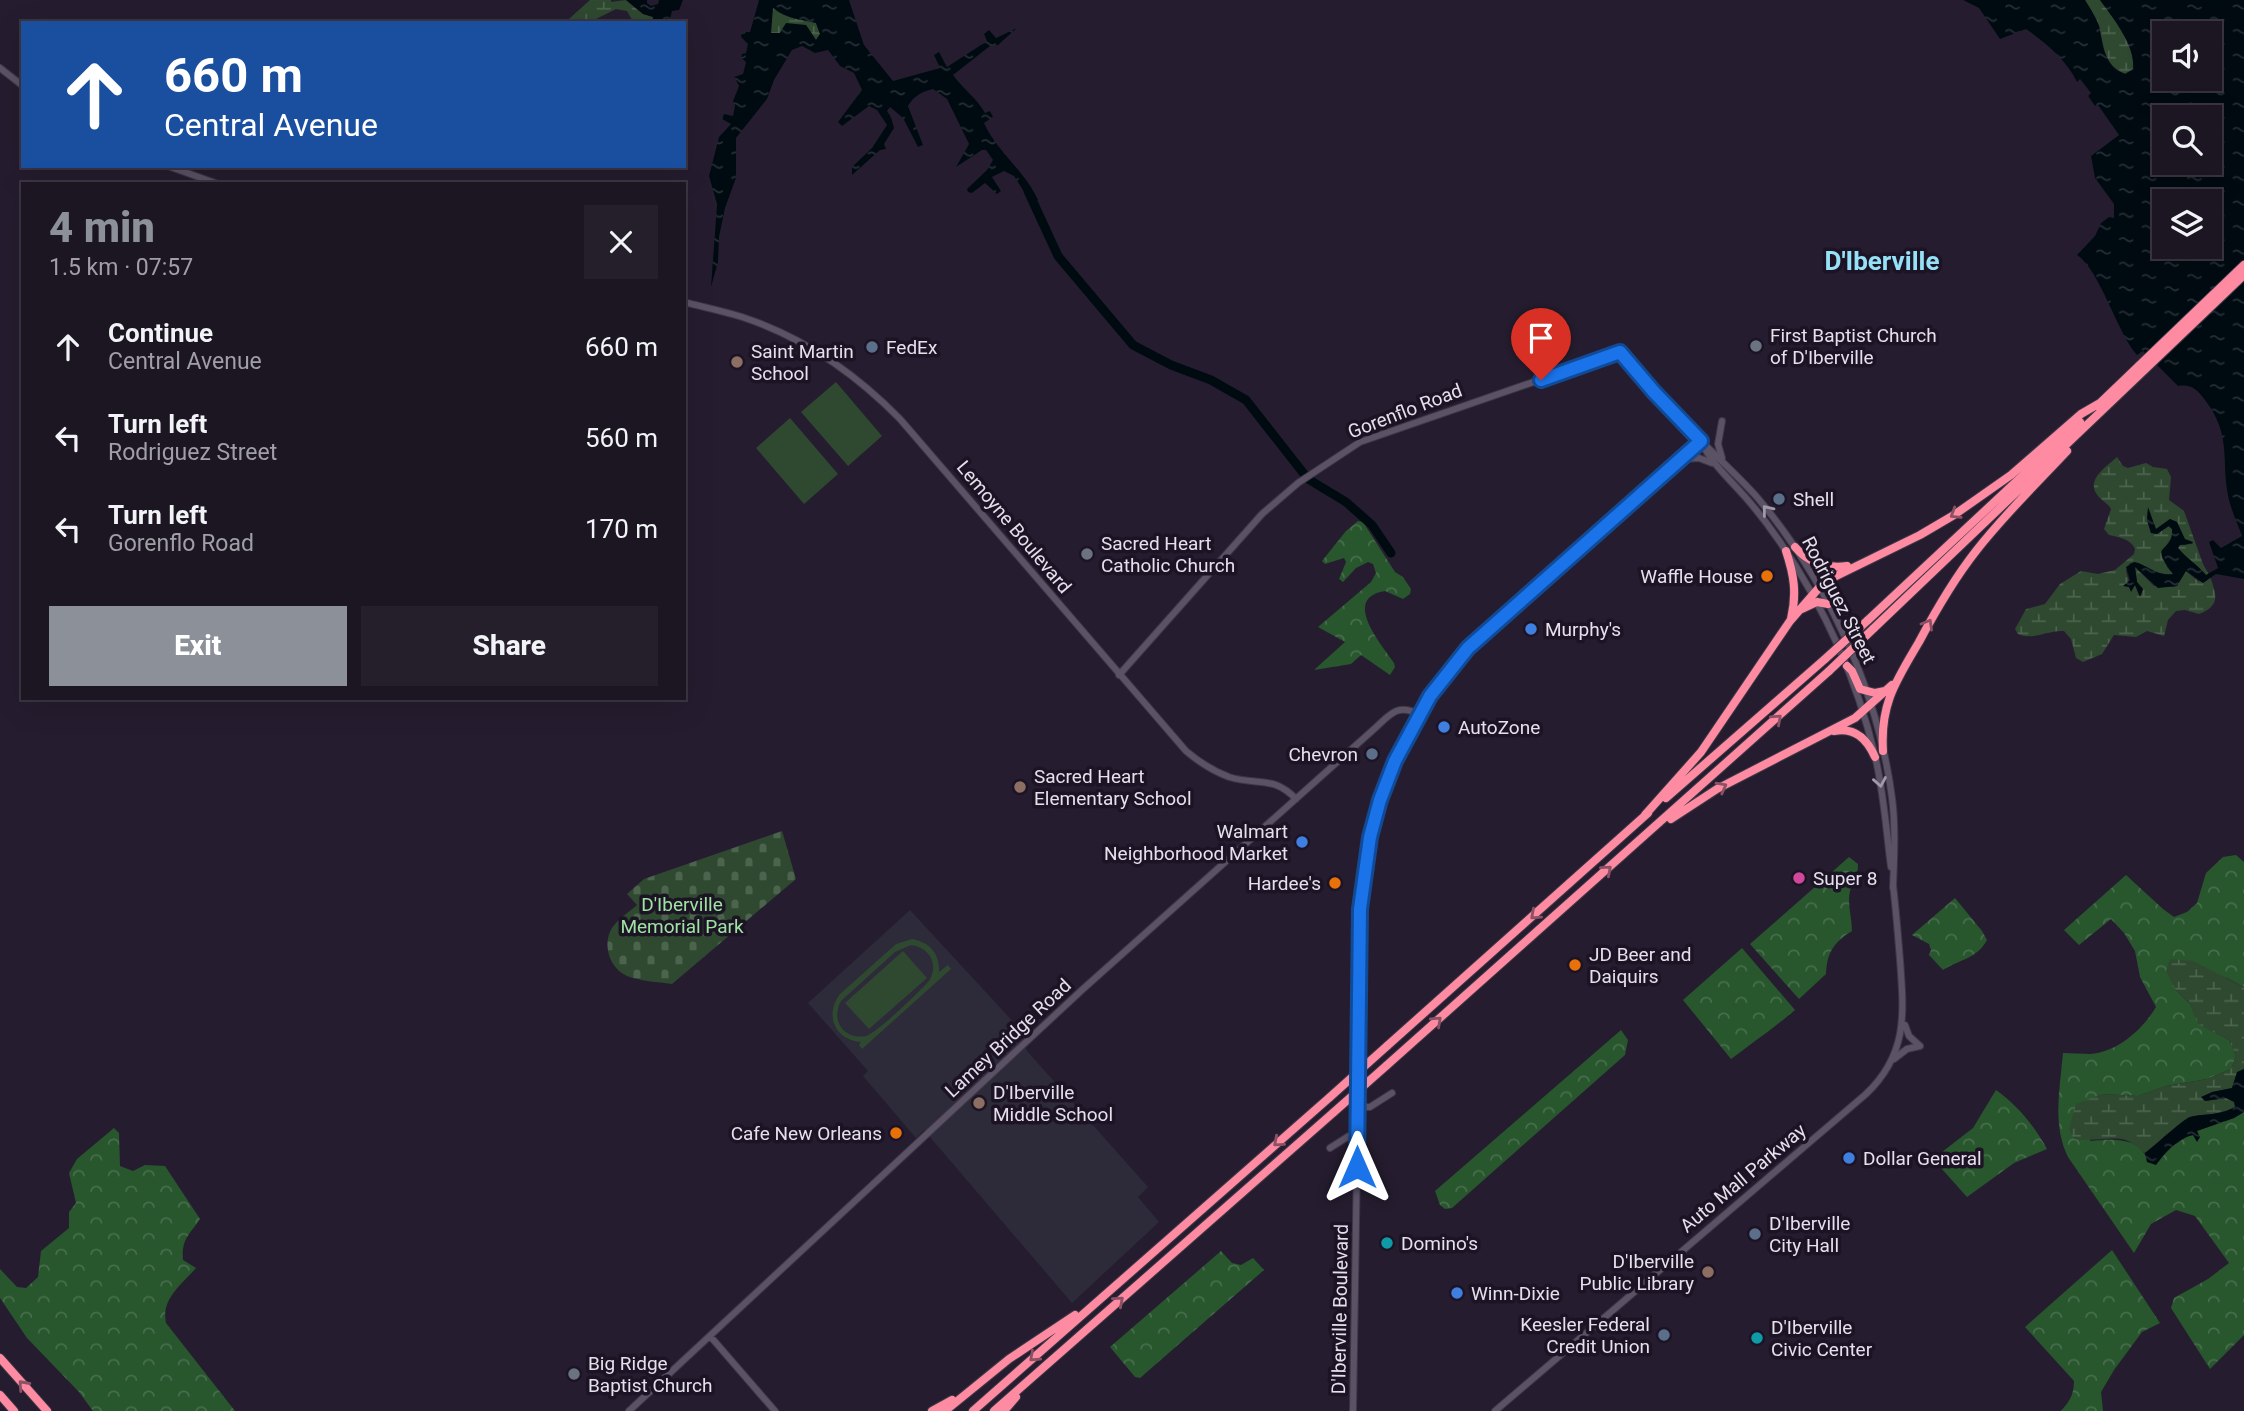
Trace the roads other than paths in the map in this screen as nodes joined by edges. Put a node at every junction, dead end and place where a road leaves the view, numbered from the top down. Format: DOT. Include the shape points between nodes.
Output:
graph roads {
  1 [pos="0,68"];
  2 [pos="21,84"];
  3 [pos="174,168"];
  4 [pos="212,182"];
  5 [pos="2244,265"];
  6 [pos="2244,275"];
  7 [pos="686,303"];
  8 [pos="1620,352"];
  9 [pos="1722,421"];
  10 [pos="1701,441"];
  11 [pos="1680,460"];
  12 [pos="1723,467"];
  13 [pos="2020,484"];
  14 [pos="1796,547"];
  15 [pos="1786,551"];
  16 [pos="1854,565"];
  17 [pos="1815,590"];
  18 [pos="1817,602"];
  19 [pos="1828,604"];
  20 [pos="1797,613"];
  21 [pos="1790,621"];
  22 [pos="1847,666"];
  23 [pos="1119,675"];
  24 [pos="1894,683"];
  25 [pos="1886,690"];
  26 [pos="1867,692"];
  27 [pos="1430,696"];
  28 [pos="1407,709"];
  29 [pos="1867,709"];
  30 [pos="1419,714"];
  31 [pos="1828,732"];
  32 [pos="1879,754"];
  33 [pos="1296,799"];
  34 [pos="1645,815"];
  35 [pos="1644,837"];
  36 [pos="1903,1015"];
  37 [pos="1900,1040"];
  38 [pos="1892,1060"];
  39 [pos="1391,1093"];
  40 [pos="1358,1100"];
  41 [pos="1357,1144"];
  42 [pos="1330,1148"];
  43 [pos="1101,1298"];
  44 [pos="710,1336"];
  45 [pos="0,1358"];
  46 [pos="1030,1380"];
  47 [pos="969,1390"];
  48 [pos="0,1395"];
  49 [pos="14,1411"];
  50 [pos="47,1411"];
  51 [pos="629,1411"];
  52 [pos="775,1411"];
  53 [pos="932,1411"];
  54 [pos="945,1411"];
  55 [pos="973,1411"];
  56 [pos="994,1411"];
  57 [pos="1004,1411"];
  58 [pos="1353,1411"];
  59 [pos="1495,1411"];
  1 -- 2 [label="main road"];
  3 -- 4 [label="main road"];
  5 -- 13 [label="highway" via="2100,402 2081,414"];
  6 -- 13 [label="highway"];
  7 -- 23 [label="main road, Lemoyne Boulevard" via="743,317 788,336 861,382 901,419"];
  8 -- 10 [label="main road, Rodriguez Street"];
  8 -- 23 [label="main road, Gorenflo Road" via="1347,449 1262,514"];
  9 -- 12 [label="main road" via="1718,444"];
  10 -- 11 [label="main road, D'Iberville Boulevard"];
  10 -- 12 [label="main road, Rodriguez Street" via="1706,453"];
  11 -- 12 [label="main road" via="1706,460"];
  11 -- 27 [label="main road, D'Iberville Boulevard" via="1485,632"];
  14 -- 12 [label="main road, Rodriguez Street, one-way" via="1756,496"];
  12 -- 15 [label="main road, Rodriguez Street"];
  13 -- 16 [label="highway, one-way" via="1971,504 1937,526"];
  24 -- 13 [label="highway, one-way"];
  13 -- 34 [label="highway, bridge"];
  35 -- 13 [label="highway, one-way, bridge" via="1829,671"];
  14 -- 16 [label="highway" via="1820,564"];
  14 -- 17 [label="main road, Rodriguez Street"];
  15 -- 17 [label="main road, Rodriguez Street"];
  15 -- 21 [label="highway" via="1796,593"];
  16 -- 17 [label="highway"];
  17 -- 18 [label="main road, Rodriguez Street"];
  17 -- 19 [label="main road, Rodriguez Street"];
  17 -- 20 [label="highway"];
  18 -- 19 [label="highway"];
  18 -- 20 [label="highway"];
  18 -- 22 [label="main road, Rodriguez Street"];
  19 -- 26 [label="main road, Rodriguez Street"];
  20 -- 21 [label="highway"];
  21 -- 34 [label="highway" via="1701,751"];
  22 -- 26 [label="highway" via="1860,689"];
  22 -- 29 [label="main road, Rodriguez Street"];
  23 -- 33 [label="main road, Lemoyne Boulevard" via="1195,759 1228,776 1281,785"];
  24 -- 25 [label="highway"];
  24 -- 32 [label="highway" via="1883,718"];
  25 -- 26 [label="highway"];
  25 -- 29 [label="highway"];
  26 -- 29 [label="main road, Rodriguez Street"];
  27 -- 28 [label="main road, Lamey Bridge Road"];
  27 -- 30 [label="main road, D'Iberville Boulevard"];
  28 -- 30 [label="main road"];
  28 -- 33 [label="main road, Lamey Bridge Road" via="1391,714"];
  29 -- 31 [label="highway"];
  29 -- 32 [label="main road, Rodriguez Street"];
  30 -- 40 [label="main road, D'Iberville Boulevard" via="1380,800 1365,871 1360,909"];
  31 -- 32 [label="highway" via="1853,731"];
  35 -- 31 [label="highway, one-way" via="1710,793"];
  32 -- 36 [label="main road, Rodriguez Street" via="1893,801"];
  33 -- 44 [label="main road, Lamey Bridge Road" via="1075,996"];
  34 -- 43 [label="highway, one-way, bridge"];
  46 -- 35 [label="highway, one-way, bridge"];
  36 -- 37 [label="main road, Rodriguez Street"];
  36 -- 38 [label="main road" via="1907,1032 1920,1046"];
  37 -- 38 [label="main road, Auto Mall Parkway"];
  38 -- 59 [label="main road, Auto Mall Parkway" via="1866,1094"];
  39 -- 40 [label="main road" via="1370,1107 1363,1107"];
  40 -- 41 [label="main road, D'Iberville Boulevard"];
  41 -- 42 [label="main road" via="1349,1136"];
  41 -- 58 [label="main road, D'Iberville Boulevard"];
  43 -- 47 [label="highway"];
  43 -- 55 [label="highway, one-way"];
  44 -- 51 [label="main road, Lamey Bridge Road"];
  44 -- 52 [label="main road"];
  50 -- 45 [label="highway, one-way"];
  46 -- 56 [label="highway"];
  46 -- 57 [label="highway"];
  47 -- 53 [label="highway"];
  47 -- 54 [label="highway"];
  48 -- 49 [label="highway"];
}
